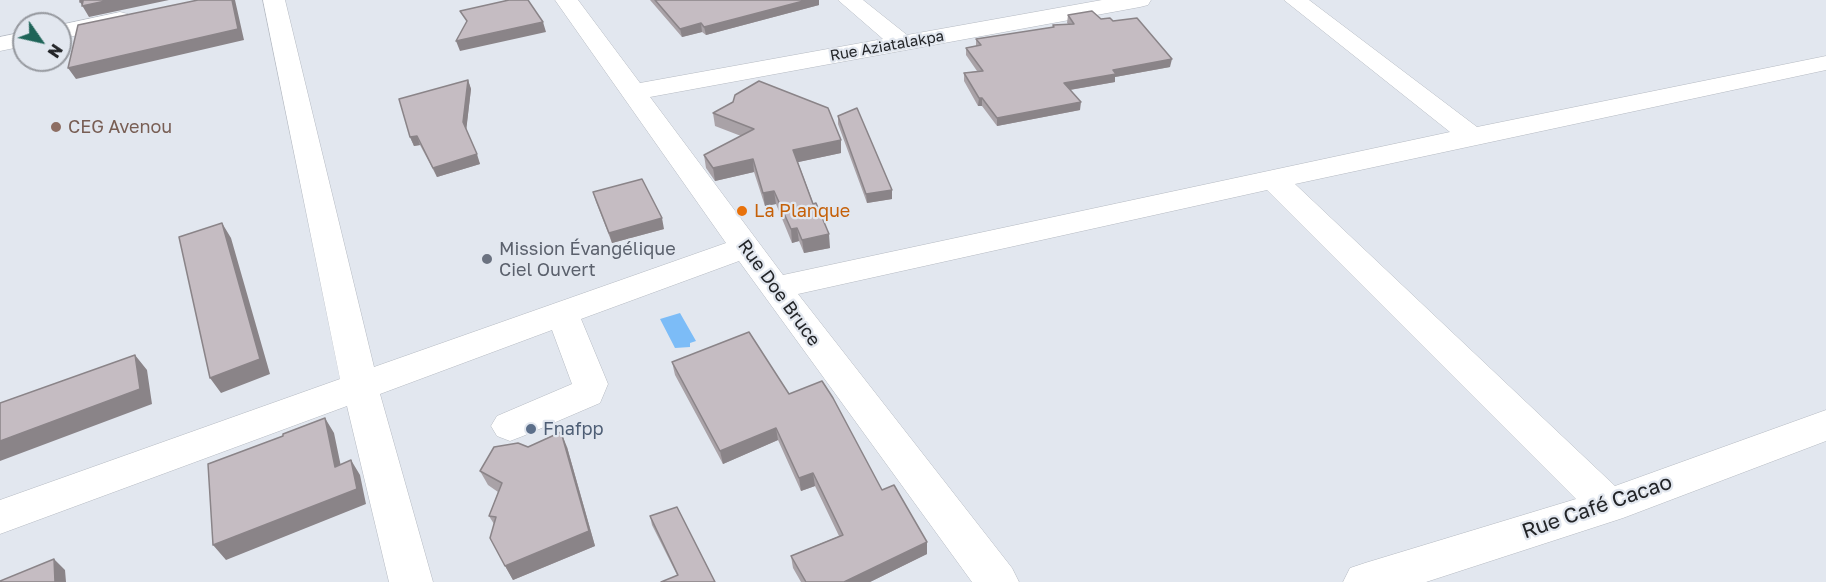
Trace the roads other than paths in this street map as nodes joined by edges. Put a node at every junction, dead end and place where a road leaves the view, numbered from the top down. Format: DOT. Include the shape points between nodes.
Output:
graph roads {
  1 [pos="273,0"];
  2 [pos="566,0"];
  3 [pos="849,0"];
  4 [pos="1045,0"];
  5 [pos="1140,0"];
  6 [pos="1295,0"];
  7 [pos="1066,14"];
  8 [pos="137,16"];
  9 [pos="72,30"];
  10 [pos="902,43"];
  11 [pos="1822,67"];
  12 [pos="634,92"];
  13 [pos="1472,136"];
  14 [pos="1273,179"];
  15 [pos="746,247"];
  16 [pos="775,288"];
  17 [pos="562,313"];
  18 [pos="360,386"];
  19 [pos="1826,425"];
  20 [pos="510,426"];
  21 [pos="1609,506"];
  22 [pos="0,517"];
  23 [pos="411,582"];
  24 [pos="997,582"];
  25 [pos="1365,582"];
  1 -- 18 [label="street"];
  2 -- 12 [label="street, Rue Doe Bruce"];
  3 -- 10 [label="street"];
  4 -- 7 [label="street"];
  5 -- 7 [label="street, Rue Aziatalakpa"];
  6 -- 13 [label="street"];
  7 -- 10 [label="street, Rue Aziatalakpa"];
  8 -- 9 [label="street"];
  10 -- 12 [label="street, Rue Aziatalakpa"];
  11 -- 13 [label="street"];
  12 -- 15 [label="street, Rue Doe Bruce"];
  13 -- 14 [label="street"];
  14 -- 16 [label="street"];
  14 -- 21 [label="street"];
  15 -- 16 [label="street, Rue Doe Bruce"];
  15 -- 17 [label="street"];
  16 -- 24 [label="street, Rue Doe Bruce"];
  17 -- 18 [label="street"];
  17 -- 20 [label="street" via="590,384 587,393"];
  18 -- 22 [label="street"];
  18 -- 23 [label="street"];
  19 -- 21 [label="street, Rue Café Cacao"];
  21 -- 25 [label="street, Rue Café Cacao"];
}
